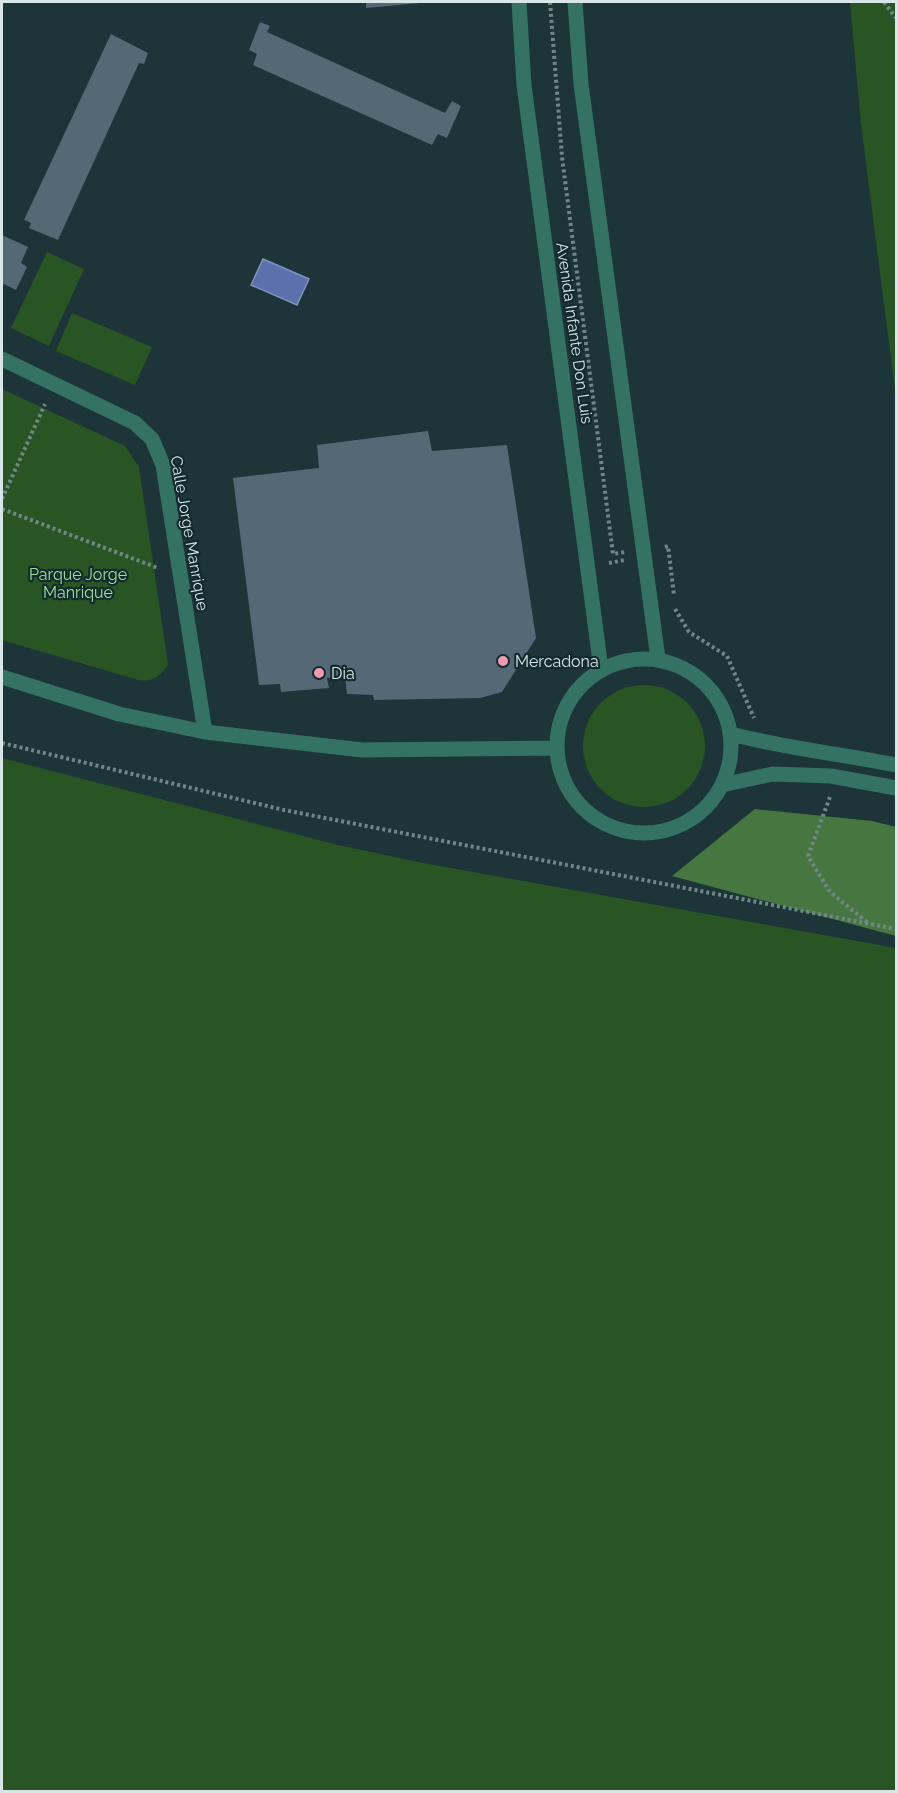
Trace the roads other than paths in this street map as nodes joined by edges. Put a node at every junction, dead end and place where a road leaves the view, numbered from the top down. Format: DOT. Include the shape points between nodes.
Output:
graph roads {
  1 [pos="519,2"];
  2 [pos="575,2"];
  3 [pos="2,359"];
  4 [pos="658,659"];
  5 [pos="601,669"];
  6 [pos="2,677"];
  7 [pos="205,732"];
  8 [pos="730,734"];
  9 [pos="556,748"];
  10 [pos="897,765"];
  11 [pos="722,784"];
  12 [pos="897,788"];
  1 -- 5 [label="street, Avenida Infante Don Luis" via="524,85"];
  2 -- 4 [label="street" via="581,84"];
  3 -- 7 [label="street, Calle Jorge Manrique" via="135,423 153,439 163,465"];
  4 -- 5 [label="street" via="628,659"];
  4 -- 8 [label="street" via="698,677 714,693 725,712"];
  5 -- 9 [label="street" via="567,702 558,724"];
  6 -- 7 [label="street" via="120,714"];
  7 -- 9 [label="street" via="362,750"];
  8 -- 10 [label="street" via="778,746"];
  8 -- 11 [label="street" via="728,768"];
  9 -- 11 [label="street" via="560,774 572,796 590,815 612,828 638,833 663,831 687,822 707,806"];
  11 -- 12 [label="street" via="773,774 831,776"];
}
